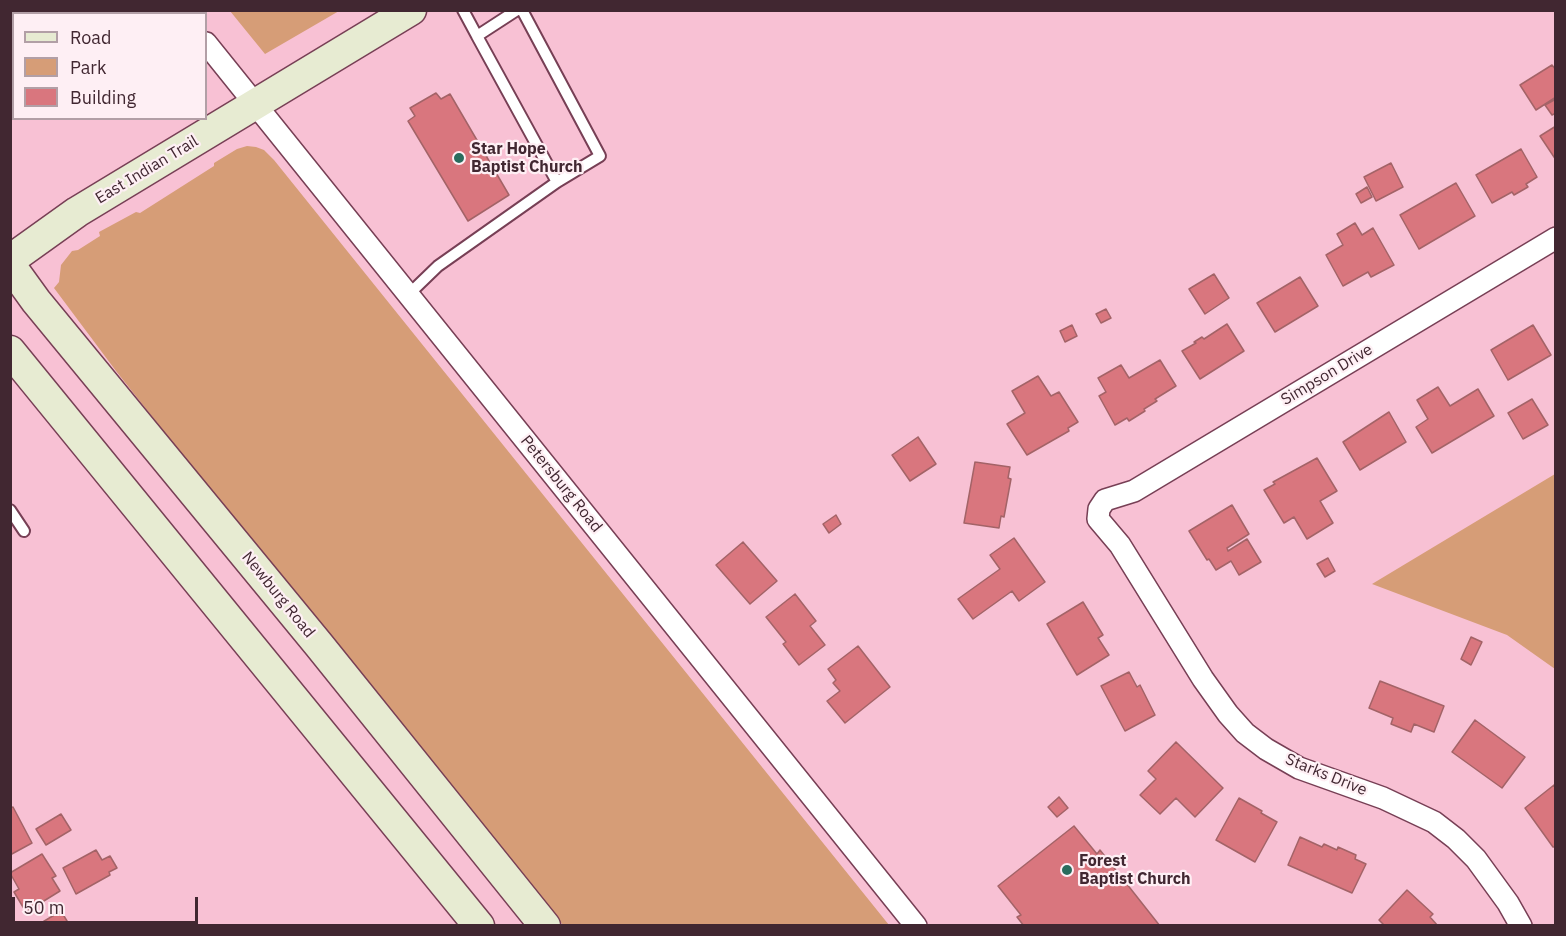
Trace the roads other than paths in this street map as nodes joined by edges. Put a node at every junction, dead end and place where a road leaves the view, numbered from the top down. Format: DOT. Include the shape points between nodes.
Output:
graph roads {
  1 [pos="411,10"];
  2 [pos="463,10"];
  3 [pos="517,10"];
  4 [pos="522,10"];
  5 [pos="477,36"];
  6 [pos="207,44"];
  7 [pos="255,104"];
  8 [pos="557,182"];
  9 [pos="1556,238"];
  10 [pos="10,260"];
  11 [pos="10,265"];
  12 [pos="408,295"];
  13 [pos="10,351"];
  14 [pos="1099,509"];
  15 [pos="10,510"];
  16 [pos="24,531"];
  17 [pos="479,926"];
  18 [pos="545,926"];
  19 [pos="916,926"];
  20 [pos="1521,926"];
  1 -- 7 [label="main road, East Indian Trail"];
  2 -- 5 [label="lane"];
  3 -- 5 [label="lane"];
  4 -- 8 [label="lane" via="600,156"];
  5 -- 8 [label="lane"];
  6 -- 7 [label="street, Petersburg Road"];
  7 -- 10 [label="main road, East Indian Trail" via="77,212"];
  7 -- 12 [label="street, Petersburg Road"];
  8 -- 12 [label="lane" via="438,266"];
  9 -- 14 [label="street, Simpson Drive" via="1134,491 1104,500"];
  11 -- 18 [label="main road, Newburg Road"];
  12 -- 19 [label="street, Petersburg Road"];
  13 -- 17 [label="main road"];
  14 -- 20 [label="street, Starks Drive" via="1098,519 1120,545 1203,680 1245,733 1299,768 1383,798 1434,822 1476,860"];
  15 -- 16 [label="lane"];
}
